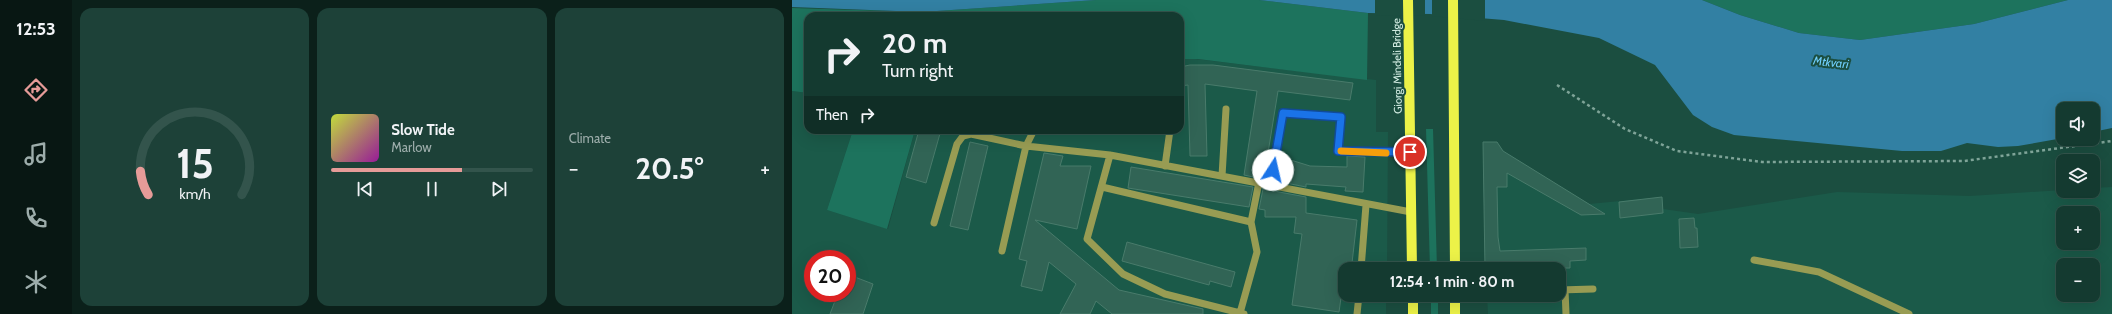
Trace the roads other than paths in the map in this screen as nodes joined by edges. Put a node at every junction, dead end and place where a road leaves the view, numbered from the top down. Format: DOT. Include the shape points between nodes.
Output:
graph roads {
  1 [pos="1408,0"];
  2 [pos="1453,0"];
  3 [pos="1226,109"];
  4 [pos="1032,134"];
  5 [pos="1169,134"];
  6 [pos="1026,146"];
  7 [pos="1410,152"];
  8 [pos="1110,155"];
  9 [pos="1165,166"];
  10 [pos="1222,176"];
  11 [pos="1259,182"];
  12 [pos="1271,184"];
  13 [pos="1102,187"];
  14 [pos="1366,205"];
  15 [pos="1411,212"];
  16 [pos="1251,222"];
  17 [pos="934,223"];
  18 [pos="1002,251"];
  19 [pos="1754,260"];
  20 [pos="1362,262"];
  21 [pos="1412,262"];
  22 [pos="1455,262"];
  23 [pos="1593,289"];
  24 [pos="1566,290"];
  25 [pos="1358,302"];
  26 [pos="1412,302"];
  27 [pos="1455,302"];
  28 [pos="1564,302"];
  29 [pos="1242,314"];
  30 [pos="1357,314"];
  31 [pos="1413,314"];
  32 [pos="1455,314"];
  33 [pos="1566,314"];
  34 [pos="1909,314"];
  1 -- 7 [label="main road, Giorgi Mindeli Bridge"];
  2 -- 22 [label="main road"];
  3 -- 10 [label="lane"];
  4 -- 6 [label="lane"];
  5 -- 9 [label="lane"];
  6 -- 8 [label="lane"];
  6 -- 17 [label="lane" via="984,136 963,136 957,144"];
  6 -- 18 [label="lane"];
  7 -- 12 [label="lane" via="1338,151 1341,117 1283,113"];
  7 -- 15 [label="main road, Giorgi Mindeli Bridge"];
  8 -- 9 [label="lane"];
  8 -- 13 [label="lane"];
  9 -- 10 [label="lane"];
  10 -- 11 [label="lane"];
  11 -- 12 [label="lane"];
  11 -- 16 [label="lane"];
  12 -- 14 [label="lane"];
  13 -- 16 [label="lane"];
  13 -- 29 [label="lane" via="1087,239 1123,274 1165,294"];
  14 -- 15 [label="lane"];
  14 -- 20 [label="lane"];
  15 -- 21 [label="main road, Giorgi Mindeli Bridge"];
  16 -- 29 [label="lane" via="1257,252"];
  19 -- 34 [label="lane" via="1819,272"];
  23 -- 24 [label="lane"];
  25 -- 30 [label="lane"];
  26 -- 31 [label="main road"];
  27 -- 32 [label="main road"];
  28 -- 33 [label="lane"];
}
